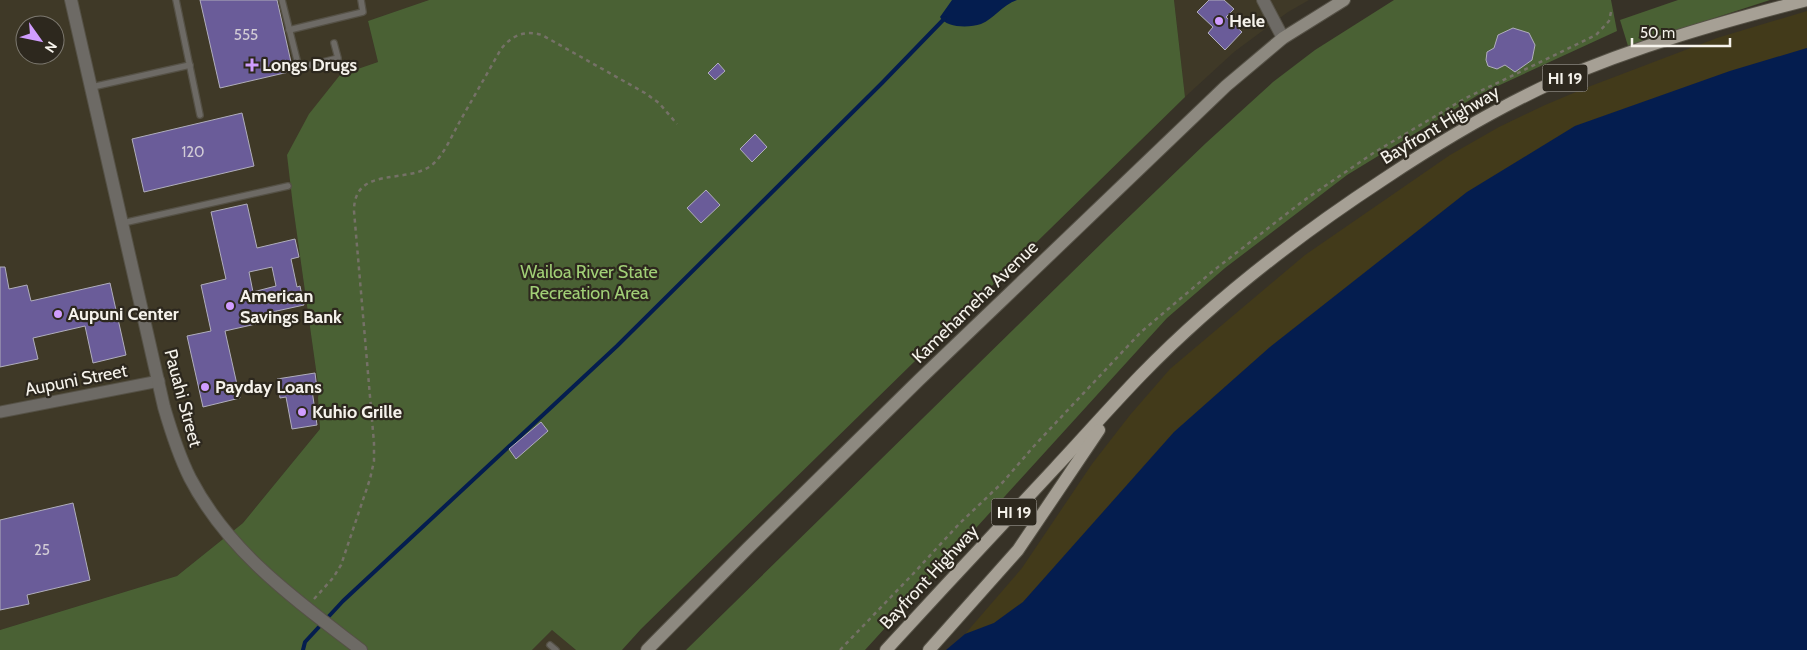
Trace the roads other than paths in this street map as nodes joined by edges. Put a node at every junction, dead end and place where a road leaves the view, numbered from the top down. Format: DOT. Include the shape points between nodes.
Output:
graph roads {
  1 [pos="71,0"];
  2 [pos="176,0"];
  3 [pos="282,0"];
  4 [pos="361,0"];
  5 [pos="1263,0"];
  6 [pos="1344,0"];
  7 [pos="1807,0"];
  8 [pos="289,30"];
  9 [pos="1283,38"];
  10 [pos="334,42"];
  11 [pos="190,64"];
  12 [pos="92,88"];
  13 [pos="200,115"];
  14 [pos="288,186"];
  15 [pos="123,223"];
  16 [pos="1142,374"];
  17 [pos="159,382"];
  18 [pos="0,412"];
  19 [pos="550,645"];
  20 [pos="356,646"];
  21 [pos="556,650"];
  22 [pos="647,650"];
  23 [pos="886,650"];
  24 [pos="929,650"];
  1 -- 12 [label="street, Pauahi Street"];
  2 -- 11 [label="lane"];
  3 -- 8 [label="lane"];
  4 -- 8 [label="lane" via="363,12"];
  5 -- 9 [label="street"];
  6 -- 9 [label="main road, Kamehameha Avenue"];
  7 -- 16 [label="main road, Bayfront Highway / HI 19" via="1724,21 1652,45 1554,82 1480,119 1345,204 1280,253 1188,330"];
  8 -- 10 [label="lane" via="299,68 338,58"];
  9 -- 22 [label="main road, Kamehameha Avenue" via="1226,86 1078,227"];
  11 -- 12 [label="lane"];
  11 -- 13 [label="lane"];
  12 -- 15 [label="street, Pauahi Street"];
  14 -- 15 [label="lane"];
  15 -- 17 [label="street, Pauahi Street"];
  16 -- 23 [label="main road, Bayfront Highway / HI 19"];
  16 -- 24 [label="main road, Bayfront Highway / HI 19" via="1091,441 1018,550"];
  17 -- 18 [label="street, Aupuni Street"];
  17 -- 20 [label="street, Pauahi Street" via="175,442 190,478 232,539 253,563"];
  19 -- 21 [label="lane"];
}
